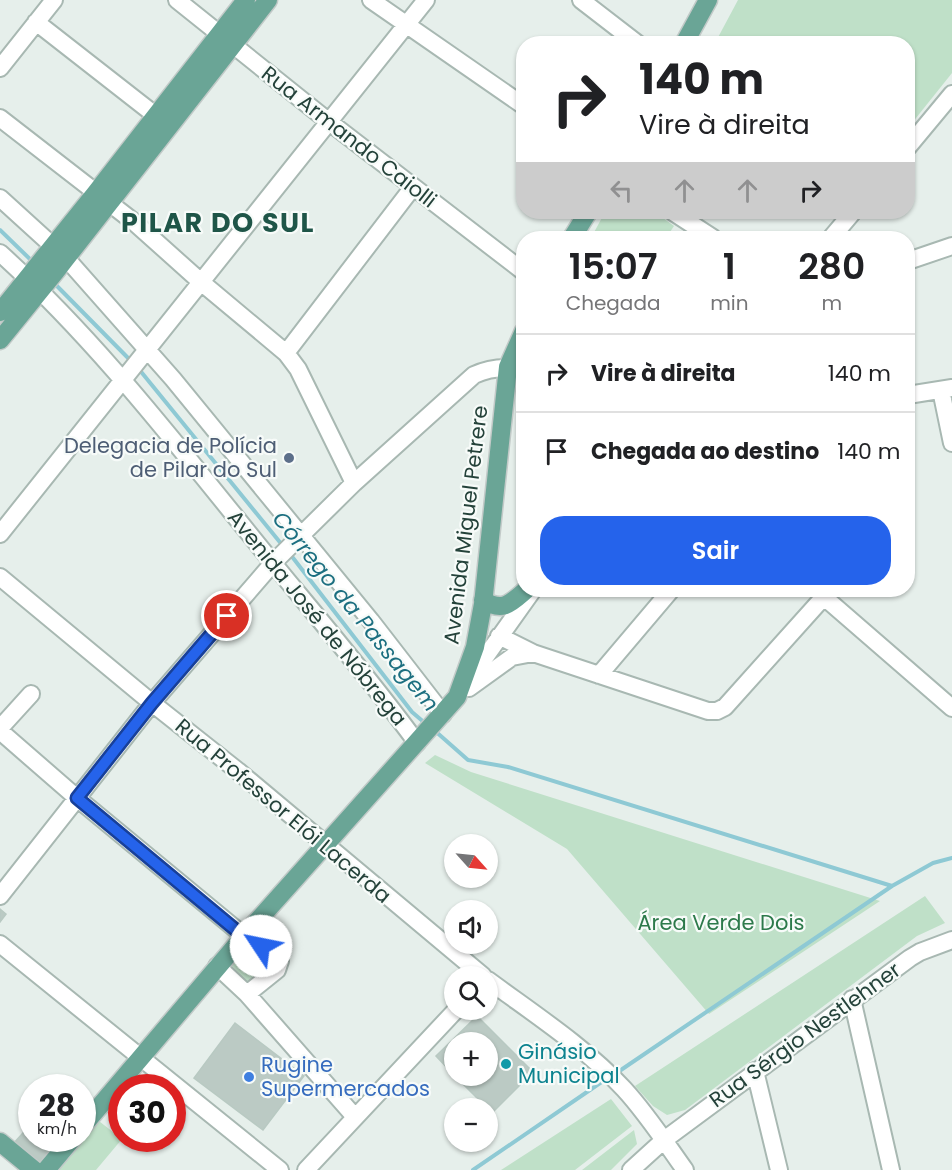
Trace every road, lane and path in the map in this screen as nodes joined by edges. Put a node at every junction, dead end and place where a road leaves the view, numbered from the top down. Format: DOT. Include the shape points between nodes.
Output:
graph roads {
  1 [pos="54,0"];
  2 [pos="177,0"];
  3 [pos="246,0"];
  4 [pos="268,0"];
  5 [pos="371,0"];
  6 [pos="426,0"];
  7 [pos="581,0"];
  8 [pos="708,0"];
  9 [pos="36,22"];
  10 [pos="406,24"];
  11 [pos="628,36"];
  12 [pos="688,36"];
  13 [pos="226,40"];
  14 [pos="0,68"];
  15 [pos="952,94"];
  16 [pos="516,100"];
  17 [pos="155,115"];
  18 [pos="0,118"];
  19 [pos="328,121"];
  20 [pos="915,139"];
  21 [pos="413,187"];
  22 [pos="0,198"];
  23 [pos="102,199"];
  24 [pos="693,219"];
  25 [pos="847,219"];
  26 [pos="706,231"];
  27 [pos="837,231"];
  28 [pos="952,246"];
  29 [pos="0,253"];
  30 [pos="55,258"];
  31 [pos="915,259"];
  32 [pos="516,266"];
  33 [pos="36,281"];
  34 [pos="201,282"];
  35 [pos="0,312"];
  36 [pos="0,340"];
  37 [pos="144,352"];
  38 [pos="286,353"];
  39 [pos="516,368"];
  40 [pos="125,376"];
  41 [pos="946,389"];
  42 [pos="915,394"];
  43 [pos="952,443"];
  44 [pos="354,483"];
  45 [pos="0,534"];
  46 [pos="296,539"];
  47 [pos="276,560"];
  48 [pos="0,577"];
  49 [pos="518,597"];
  50 [pos="528,597"];
  51 [pos="665,597"];
  52 [pos="823,597"];
  53 [pos="831,597"];
  54 [pos="483,600"];
  55 [pos="499,636"];
  56 [pos="533,653"];
  57 [pos="599,675"];
  58 [pos="31,694"];
  59 [pos="457,697"];
  60 [pos="152,703"];
  61 [pos="952,708"];
  62 [pos="440,716"];
  63 [pos="2,736"];
  64 [pos="420,740"];
  65 [pos="77,798"];
  66 [pos="324,844"];
  67 [pos="0,896"];
  68 [pos="243,936"];
  69 [pos="952,940"];
  70 [pos="0,944"];
  71 [pos="217,966"];
  72 [pos="471,966"];
  73 [pos="498,987"];
  74 [pos="247,994"];
  75 [pos="852,999"];
  76 [pos="447,1020"];
  77 [pos="141,1058"];
  78 [pos="755,1071"];
  79 [pos="96,1111"];
  80 [pos="355,1117"];
  81 [pos="664,1140"];
  82 [pos="0,1142"];
  83 [pos="61,1152"];
  84 [pos="34,1170"];
  85 [pos="46,1170"];
  86 [pos="280,1170"];
  87 [pos="306,1170"];
  88 [pos="631,1170"];
  89 [pos="685,1170"];
  90 [pos="779,1170"];
  91 [pos="891,1170"];
  1 -- 9 [label="street"];
  2 -- 13 [label="street, Rua Armando Caiolli"];
  3 -- 13 [label="main road"];
  4 -- 13 [label="main road"];
  5 -- 10 [label="street"];
  6 -- 10 [label="street"];
  7 -- 11 [label="street"];
  8 -- 12 [label="main road"];
  9 -- 14 [label="street"];
  9 -- 17 [label="street"];
  10 -- 16 [label="street"];
  10 -- 19 [label="street"];
  13 -- 17 [label="main road"];
  13 -- 19 [label="street, Rua Armando Caiolli"];
  13 -- 23 [label="main road"];
  15 -- 20 [label="street"];
  17 -- 23 [label="main road"];
  18 -- 23 [label="street"];
  19 -- 21 [label="street, Rua Armando Caiolli"];
  19 -- 34 [label="street"];
  21 -- 32 [label="street, Rua Armando Caiolli"];
  21 -- 38 [label="street"];
  22 -- 30 [label="street, Avenida José de Nóbrega"];
  23 -- 30 [label="main road"];
  23 -- 34 [label="street"];
  24 -- 26 [label="street"];
  25 -- 27 [label="street"];
  28 -- 31 [label="street"];
  29 -- 33 [label="street, Avenida José de Nóbrega"];
  30 -- 33 [label="main road"];
  30 -- 37 [label="street, Avenida José de Nóbrega"];
  33 -- 35 [label="main road"];
  33 -- 36 [label="main road"];
  33 -- 40 [label="street, Avenida José de Nóbrega"];
  34 -- 37 [label="street"];
  34 -- 38 [label="street"];
  37 -- 40 [label="street"];
  37 -- 46 [label="street, Avenida José de Nóbrega" via="204,416"];
  38 -- 44 [label="street" via="298,369"];
  39 -- 44 [label="street" via="485,370 474,375"];
  39 -- 54 [label="main road, Avenida Miguel Petrere"];
  40 -- 45 [label="street"];
  40 -- 47 [label="street, Avenida José de Nóbrega"];
  41 -- 42 [label="street"];
  41 -- 43 [label="street"];
  44 -- 46 [label="street"];
  46 -- 47 [label="street"];
  46 -- 62 [label="street, Avenida José de Nóbrega" via="371,621"];
  47 -- 60 [label="street"];
  47 -- 64 [label="street, Avenida José de Nóbrega"];
  48 -- 60 [label="street, Rua Professor Elói Lacerda"];
  49 -- 54 [label="main road" via="504,606"];
  50 -- 55 [label="street"];
  51 -- 57 [label="street"];
  52 -- 57 [label="street" via="725,707 717,711"];
  53 -- 61 [label="street"];
  54 -- 59 [label="main road, Avenida Miguel Petrere" via="475,647"];
  55 -- 56 [label="street"];
  55 -- 59 [label="street"];
  56 -- 57 [label="street"];
  56 -- 59 [label="street" via="512,657"];
  58 -- 63 [label="street"];
  59 -- 62 [label="main road, Avenida Miguel Petrere"];
  60 -- 65 [label="street"];
  60 -- 66 [label="street, Rua Professor Elói Lacerda"];
  62 -- 64 [label="main road, Avenida Miguel Petrere"];
  63 -- 65 [label="street"];
  64 -- 66 [label="main road, Avenida Miguel Petrere"];
  65 -- 67 [label="street"];
  65 -- 68 [label="street"];
  66 -- 68 [label="main road, Avenida Miguel Petrere"];
  66 -- 72 [label="street, Rua Professor Elói Lacerda"];
  68 -- 71 [label="main road, Avenida Miguel Petrere"];
  68 -- 74 [label="street" via="280,961 277,970"];
  69 -- 75 [label="street, Rua Sérgio Nestlehner" via="910,958"];
  70 -- 77 [label="street"];
  71 -- 74 [label="street"];
  71 -- 77 [label="main road, Avenida Miguel Petrere"];
  73 -- 81 [label="street" via="603,1069 650,1119"];
  74 -- 80 [label="street"];
  75 -- 78 [label="street, Rua Sérgio Nestlehner"];
  75 -- 91 [label="street"];
  76 -- 80 [label="street"];
  77 -- 79 [label="main road, Avenida Miguel Petrere"];
  77 -- 86 [label="street"];
  78 -- 81 [label="street, Rua Sérgio Nestlehner"];
  78 -- 90 [label="street"];
  80 -- 87 [label="street"];
  81 -- 88 [label="street, Rua Sérgio Nestlehner"];
  81 -- 89 [label="street"];
  82 -- 84 [label="main road"];
  83 -- 85 [label="main road"];
}
